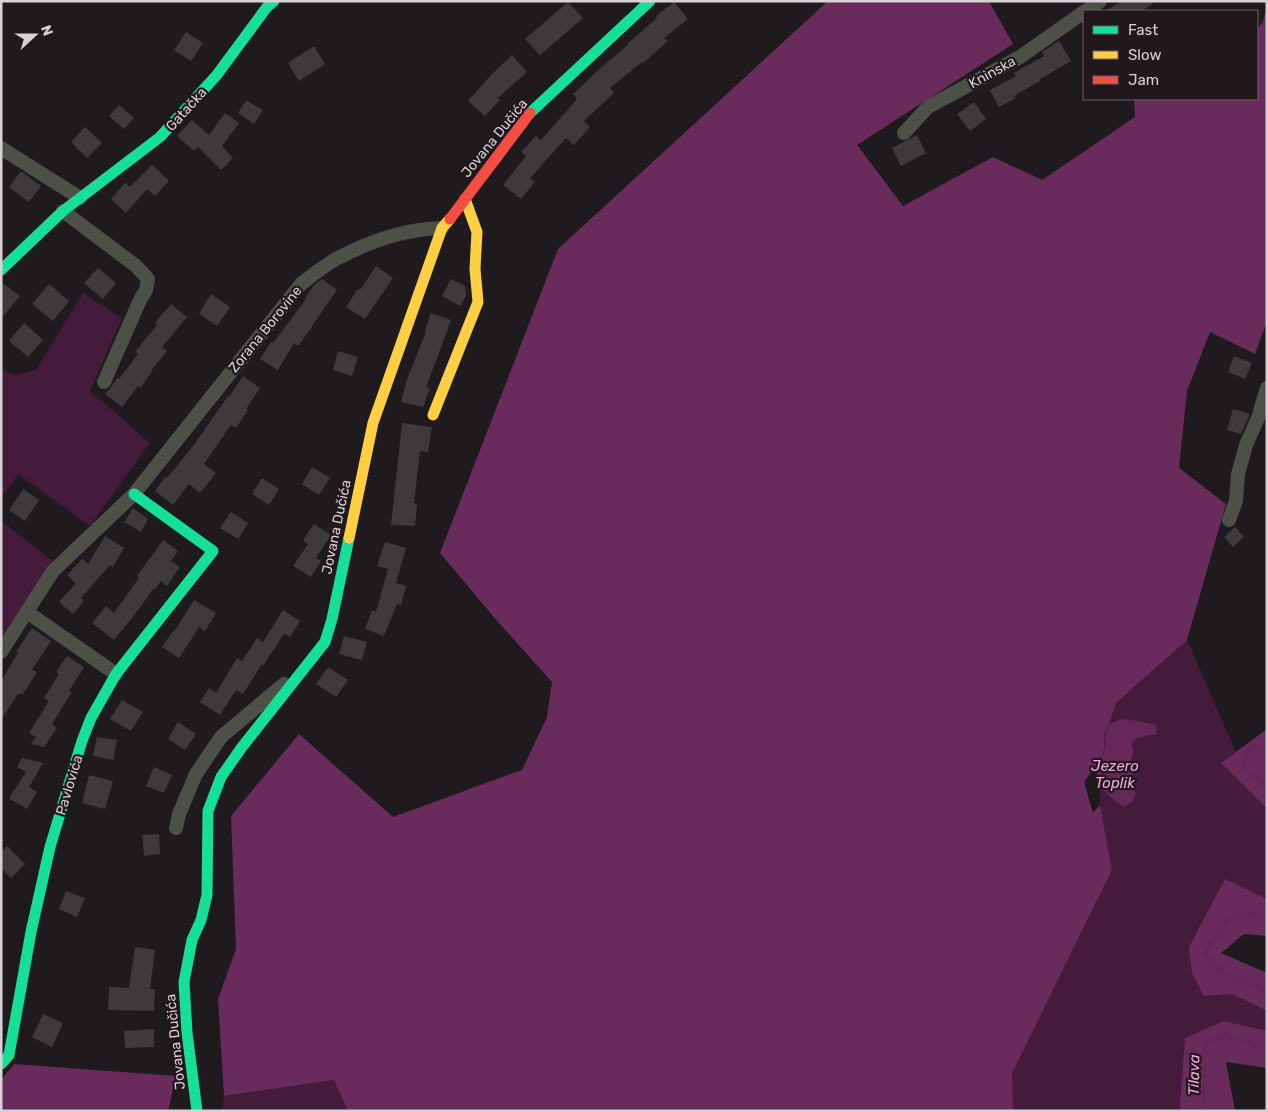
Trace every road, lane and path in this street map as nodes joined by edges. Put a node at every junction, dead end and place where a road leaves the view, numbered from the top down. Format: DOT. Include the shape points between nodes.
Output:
graph roads {
  1 [pos="274,1"];
  2 [pos="650,1"];
  3 [pos="1100,1"];
  4 [pos="1088,10"];
  5 [pos="1083,13"];
  6 [pos="904,133"];
  7 [pos="1,148"];
  8 [pos="80,198"];
  9 [pos="466,198"];
  10 [pos="63,211"];
  11 [pos="442,228"];
  12 [pos="1,270"];
  13 [pos="104,382"];
  14 [pos="1267,388"];
  15 [pos="433,416"];
  16 [pos="134,494"];
  17 [pos="1229,520"];
  18 [pos="27,612"];
  19 [pos="1,652"];
  20 [pos="307,664"];
  21 [pos="116,674"];
  22 [pos="176,828"];
  23 [pos="4,1056"];
  24 [pos="196,1111"];
  1 -- 8 [label="street, Gatačka" via="216,76 160,137"];
  2 -- 9 [label="street, Jovana Dučića" via="529,114"];
  3 -- 4 [label="street, Kninska"];
  5 -- 6 [label="street, Kninska" via="1020,57 928,107"];
  7 -- 8 [label="street"];
  8 -- 10 [label="street, Gatačka"];
  9 -- 11 [label="street, Jovana Dučića"];
  9 -- 15 [label="street" via="477,232 475,269 478,302"];
  10 -- 12 [label="street, Gatačka"];
  10 -- 13 [label="street" via="136,266 148,279"];
  11 -- 16 [label="street, Zorana Borovine" via="404,233 366,246 341,256 300,284"];
  11 -- 20 [label="street, Jovana Dučića" via="373,423 330,627 325,642"];
  14 -- 17 [label="street" via="1246,445 1238,474 1236,501"];
  16 -- 18 [label="street, Zorana Borovine" via="53,571"];
  16 -- 21 [label="street, Pavlovića" via="213,551"];
  18 -- 19 [label="street, Zorana Borovine"];
  18 -- 21 [label="street"];
  20 -- 22 [label="street" via="221,737 196,774"];
  20 -- 24 [label="street, Jovana Dučića" via="221,777 208,811 207,895 192,940 184,982"];
  21 -- 23 [label="street, Pavlovića" via="82,741 50,847"];
}
